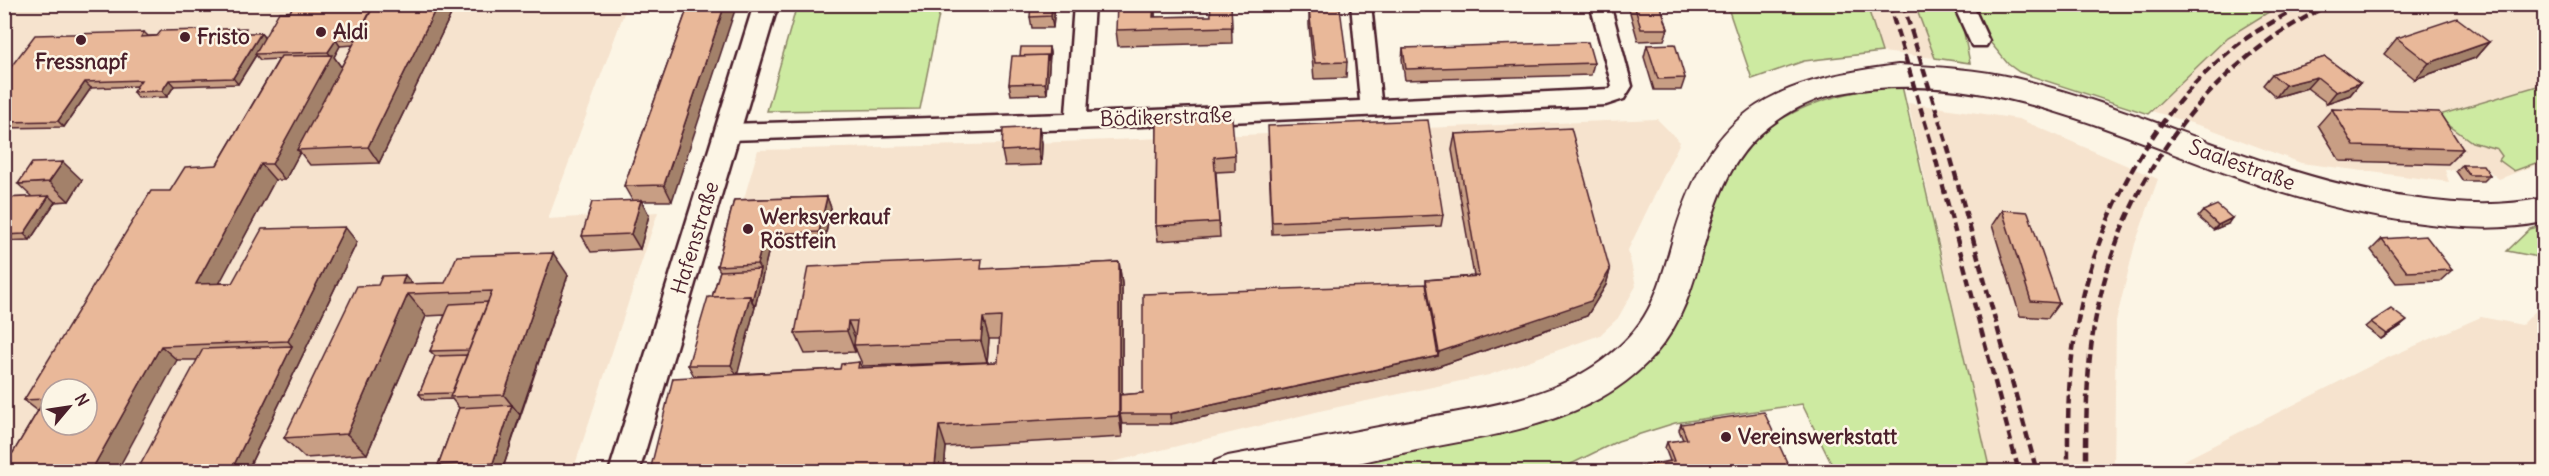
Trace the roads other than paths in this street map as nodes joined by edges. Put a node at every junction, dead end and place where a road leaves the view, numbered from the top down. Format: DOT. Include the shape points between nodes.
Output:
graph roads {
  1 [pos="766,4"];
  2 [pos="1084,4"];
  3 [pos="1361,4"];
  4 [pos="1600,4"];
  5 [pos="1962,4"];
  6 [pos="1979,41"];
  7 [pos="1371,108"];
  8 [pos="1076,121"];
  9 [pos="728,132"];
  10 [pos="2544,210"];
  11 [pos="624,471"];
  12 [pos="1228,471"];
  1 -- 9 [label="street, Hafenstraße"];
  2 -- 8 [label="street"];
  3 -- 7 [label="street"];
  4 -- 7 [label="street, Bödikerstraße" via="1622,87 1617,94 1603,98"];
  5 -- 6 [label="street"];
  7 -- 8 [label="street, Bödikerstraße"];
  8 -- 9 [label="street, Bödikerstraße"];
  9 -- 11 [label="street, Hafenstraße"];
  10 -- 12 [label="main road, Saalestraße" via="2518,216 2465,217 2373,206 2292,184 2033,93 1945,77 1904,76 1839,83 1784,102 1751,124 1725,150 1710,175 1676,283 1657,327 1623,366 1596,385 1551,406 1513,417"];
}
